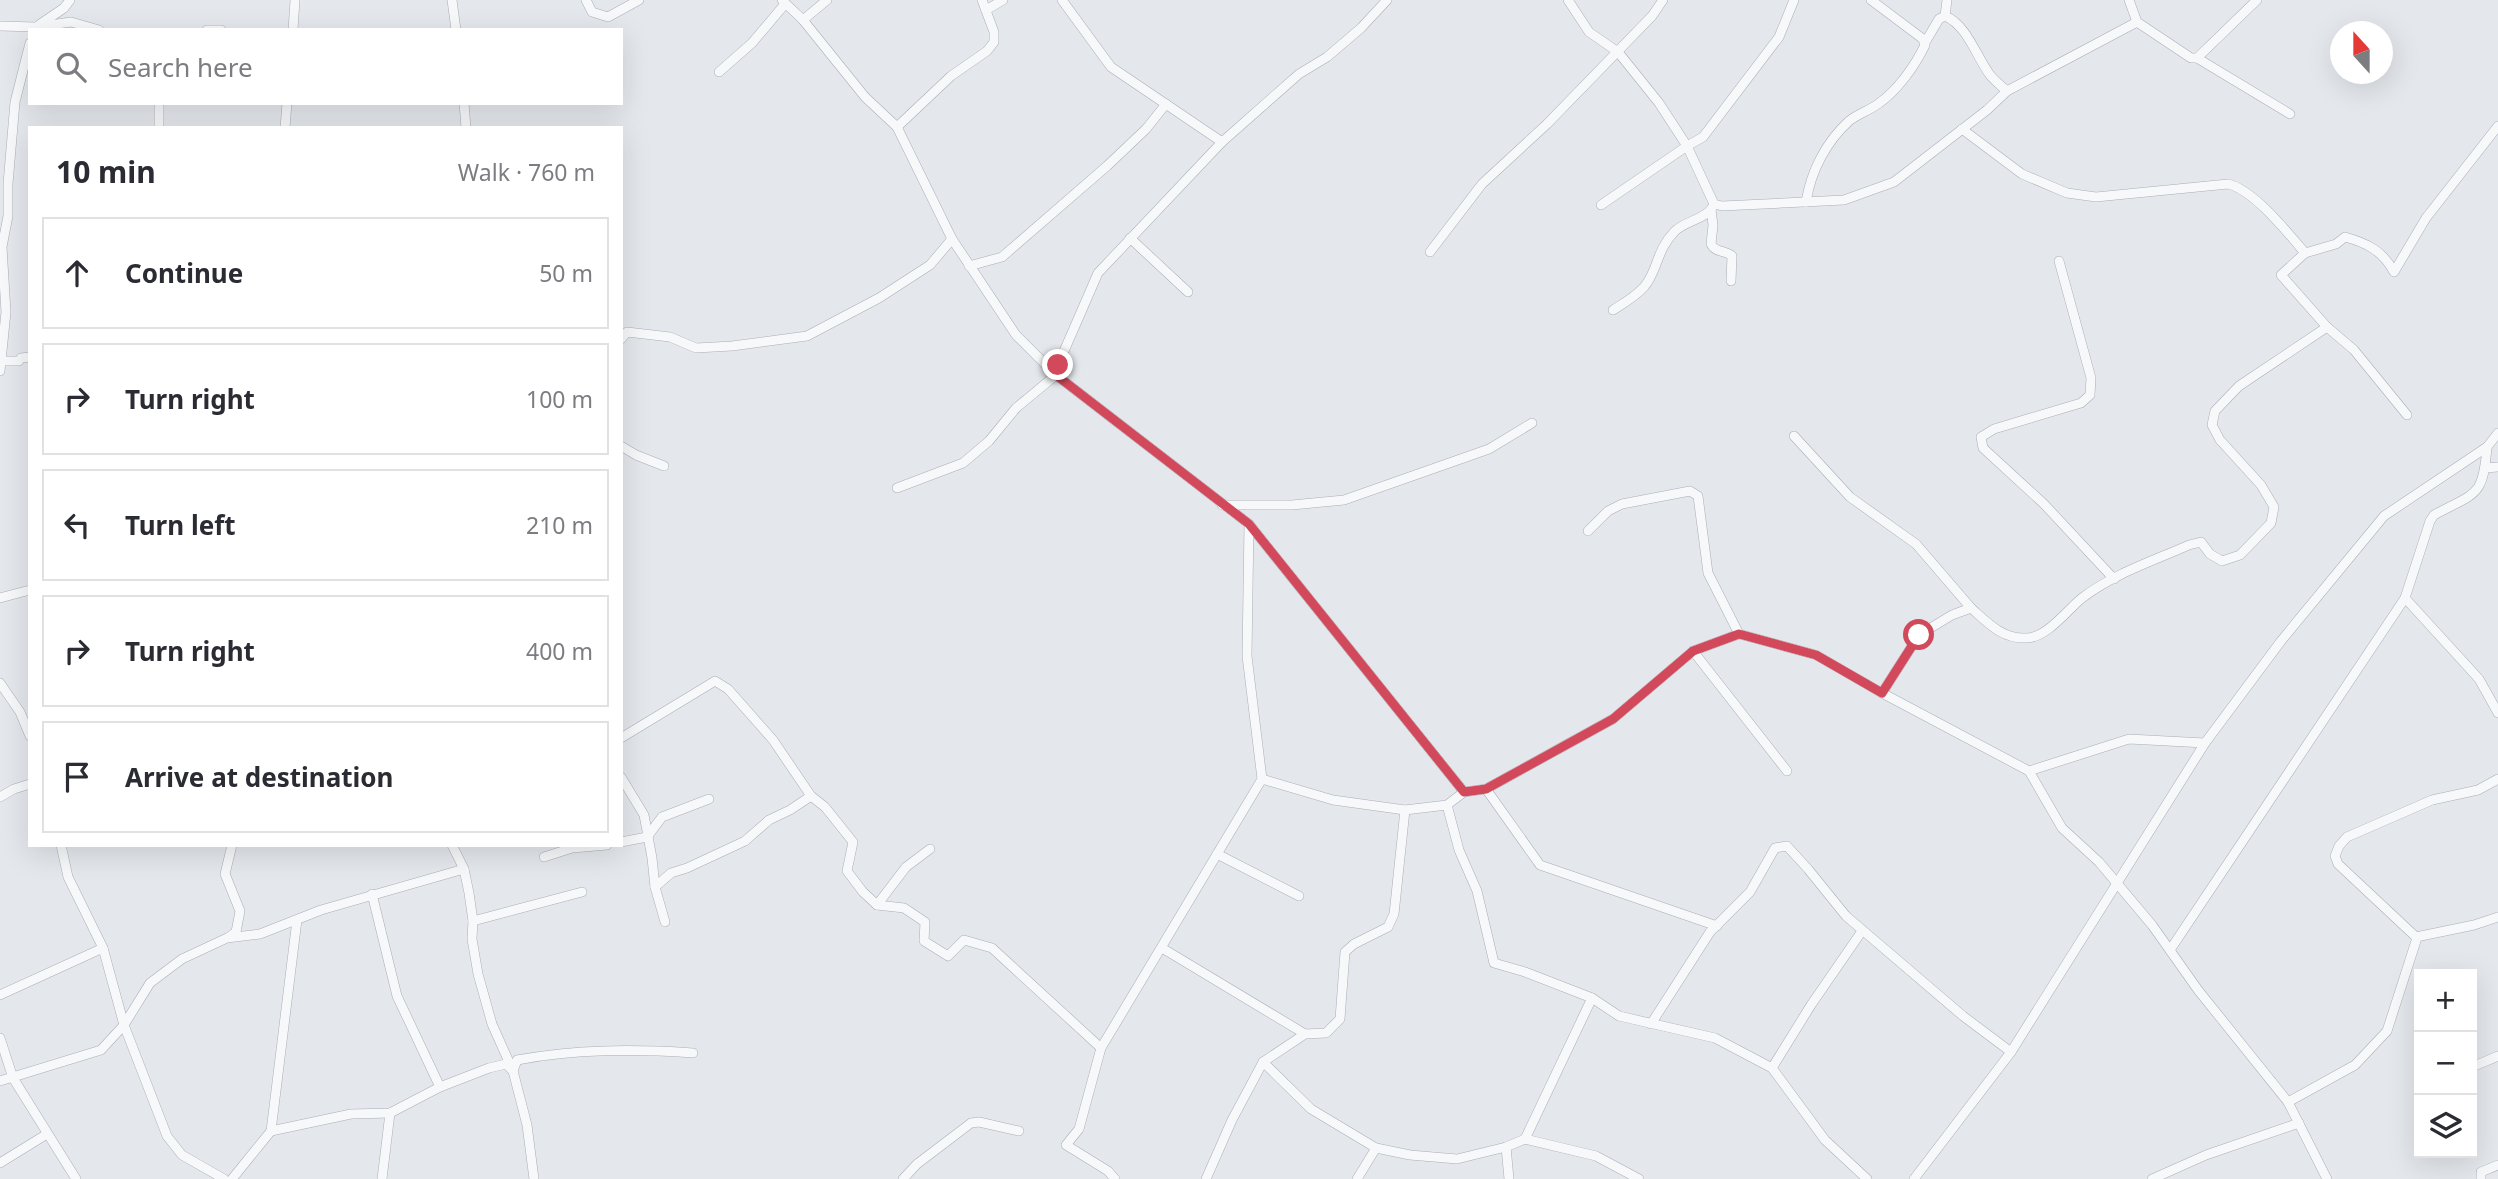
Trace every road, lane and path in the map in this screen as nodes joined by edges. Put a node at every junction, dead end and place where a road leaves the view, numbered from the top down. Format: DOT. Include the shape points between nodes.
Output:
graph roads {
  1 [pos="70,0"];
  2 [pos="295,0"];
  3 [pos="452,0"];
  4 [pos="586,0"];
  5 [pos="639,0"];
  6 [pos="827,0"];
  7 [pos="982,0"];
  8 [pos="1003,0"];
  9 [pos="1062,0"];
  10 [pos="1387,0"];
  11 [pos="1568,0"];
  12 [pos="1663,0"];
  13 [pos="1794,0"];
  14 [pos="1871,0"];
  15 [pos="1947,0"];
  16 [pos="2129,0"];
  17 [pos="2257,0"];
  18 [pos="783,2"];
  19 [pos="986,10"];
  20 [pos="1945,16"];
  21 [pos="803,20"];
  22 [pos="2137,22"];
  23 [pos="0,26"];
  24 [pos="36,28"];
  25 [pos="92,28"];
  26 [pos="293,28"];
  27 [pos="456,28"];
  28 [pos="1926,41"];
  29 [pos="28,51"];
  30 [pos="1618,52"];
  31 [pos="2197,58"];
  32 [pos="719,72"];
  33 [pos="2007,91"];
  34 [pos="1166,104"];
  35 [pos="159,105"];
  36 [pos="287,105"];
  37 [pos="464,105"];
  38 [pos="2290,114"];
  39 [pos="159,126"];
  40 [pos="285,126"];
  41 [pos="466,126"];
  42 [pos="2498,126"];
  43 [pos="897,127"];
  44 [pos="1962,129"];
  45 [pos="1222,142"];
  46 [pos="1687,146"];
  47 [pos="1806,202"];
  48 [pos="1601,205"];
  49 [pos="1713,207"];
  50 [pos="1130,238"];
  51 [pos="952,239"];
  52 [pos="1430,252"];
  53 [pos="2305,254"];
  54 [pos="2059,261"];
  55 [pos="969,266"];
  56 [pos="1731,281"];
  57 [pos="1188,292"];
  58 [pos="1613,310"];
  59 [pos="2327,327"];
  60 [pos="623,336"];
  61 [pos="28,357"];
  62 [pos="1,360"];
  63 [pos="0,371"];
  64 [pos="1056,375"];
  65 [pos="2407,415"];
  66 [pos="1532,423"];
  67 [pos="2498,433"];
  68 [pos="1794,436"];
  69 [pos="623,447"];
  70 [pos="2487,447"];
  71 [pos="664,466"];
  72 [pos="2498,467"];
  73 [pos="2486,468"];
  74 [pos="897,488"];
  75 [pos="1222,505"];
  76 [pos="1249,524"];
  77 [pos="1588,531"];
  78 [pos="2114,579"];
  79 [pos="28,591"];
  80 [pos="0,598"];
  81 [pos="2405,598"];
  82 [pos="1971,608"];
  83 [pos="1739,634"];
  84 [pos="1693,651"];
  85 [pos="0,683"];
  86 [pos="1882,693"];
  87 [pos="2498,713"];
  88 [pos="28,731"];
  89 [pos="623,737"];
  90 [pos="2205,743"];
  91 [pos="1787,771"];
  92 [pos="2029,771"];
  93 [pos="1262,779"];
  94 [pos="2498,779"];
  95 [pos="623,780"];
  96 [pos="28,786"];
  97 [pos="1486,789"];
  98 [pos="1464,792"];
  99 [pos="811,796"];
  100 [pos="0,797"];
  101 [pos="709,799"];
  102 [pos="1447,805"];
  103 [pos="1405,810"];
  104 [pos="647,837"];
  105 [pos="623,842"];
  106 [pos="61,847"];
  107 [pos="232,847"];
  108 [pos="453,847"];
  109 [pos="584,847"];
  110 [pos="930,849"];
  111 [pos="1217,854"];
  112 [pos="544,857"];
  113 [pos="464,869"];
  114 [pos="2116,885"];
  115 [pos="655,887"];
  116 [pos="582,892"];
  117 [pos="372,894"];
  118 [pos="1299,896"];
  119 [pos="877,905"];
  120 [pos="2498,917"];
  121 [pos="297,920"];
  122 [pos="473,921"];
  123 [pos="665,922"];
  124 [pos="1717,926"];
  125 [pos="1862,931"];
  126 [pos="2416,937"];
  127 [pos="227,938"];
  128 [pos="103,948"];
  129 [pos="1162,948"];
  130 [pos="2169,950"];
  131 [pos="0,995"];
  132 [pos="1592,998"];
  133 [pos="1651,1024"];
  134 [pos="124,1025"];
  135 [pos="1305,1034"];
  136 [pos="0,1038"];
  137 [pos="1101,1048"];
  138 [pos="2011,1052"];
  139 [pos="693,1054"];
  140 [pos="2498,1056"];
  141 [pos="1263,1062"];
  142 [pos="2477,1065"];
  143 [pos="1772,1068"];
  144 [pos="513,1070"];
  145 [pos="13,1078"];
  146 [pos="0,1081"];
  147 [pos="440,1087"];
  148 [pos="2288,1102"];
  149 [pos="390,1113"];
  150 [pos="2298,1123"];
  151 [pos="271,1131"];
  152 [pos="1019,1131"];
  153 [pos="47,1133"];
  154 [pos="1525,1139"];
  155 [pos="1506,1147"];
  156 [pos="1376,1148"];
  157 [pos="0,1163"];
  158 [pos="2498,1165"];
  159 [pos="71,1178"];
  160 [pos="224,1179"];
  161 [pos="232,1179"];
  162 [pos="382,1179"];
  163 [pos="534,1179"];
  164 [pos="903,1179"];
  165 [pos="1115,1179"];
  166 [pos="1206,1179"];
  167 [pos="1357,1179"];
  168 [pos="1508,1179"];
  169 [pos="1639,1179"];
  170 [pos="1867,1179"];
  171 [pos="1914,1179"];
  172 [pos="2152,1179"];
  173 [pos="2326,1179"];
  174 [pos="2481,1179"];
  1 -- 24 [label="street"];
  2 -- 26 [label="street"];
  3 -- 27 [label="street"];
  4 -- 5 [label="street" via="592,12 608,17"];
  6 -- 21 [label="street"];
  7 -- 19 [label="street"];
  8 -- 19 [label="street"];
  9 -- 34 [label="street" via="1111,67"];
  10 -- 45 [label="street" via="1361,28 1299,74"];
  11 -- 30 [label="street" via="1589,33"];
  12 -- 30 [label="street"];
  13 -- 46 [label="street" via="1779,37 1710,130"];
  14 -- 28 [label="street"];
  15 -- 20 [label="street"];
  16 -- 22 [label="street"];
  17 -- 31 [label="street"];
  18 -- 21 [label="street"];
  18 -- 32 [label="street" via="752,43"];
  19 -- 43 [label="street" via="994,42"];
  20 -- 28 [label="street"];
  20 -- 33 [label="street" via="1964,33 1992,77"];
  21 -- 43 [label="street" via="865,97"];
  22 -- 31 [label="street"];
  22 -- 33 [label="street"];
  23 -- 24 [label="street"];
  24 -- 25 [label="street" via="71,22"];
  28 -- 47 [label="street" via="1890,94 1834,138 1809,179"];
  29 -- 62 [label="street" via="15,102 2,247 6,312"];
  30 -- 46 [label="street"];
  30 -- 52 [label="street" via="1482,184"];
  31 -- 38 [label="street"];
  33 -- 44 [label="street"];
  34 -- 45 [label="street"];
  34 -- 55 [label="street" via="1107,166 1002,257"];
  35 -- 39 [label="street"];
  36 -- 40 [label="street"];
  37 -- 41 [label="street"];
  42 -- 53 [label="street" via="2426,218 2394,272 2386,258 2366,242 2345,237"];
  43 -- 51 [label="street"];
  44 -- 47 [label="street" via="1894,182 1844,200"];
  44 -- 53 [label="street" via="2022,174 2067,194 2096,197 2237,186 2279,222"];
  45 -- 50 [label="street"];
  46 -- 48 [label="street"];
  46 -- 49 [label="street"];
  47 -- 49 [label="street"];
  49 -- 56 [label="street" via="1711,244 1732,257"];
  49 -- 58 [label="street" via="1676,230 1662,246 1645,286"];
  50 -- 57 [label="street"];
  50 -- 64 [label="street" via="1098,273"];
  51 -- 55 [label="street"];
  51 -- 60 [label="street" via="929,265 879,298 807,335 696,348 670,337 627,332"];
  53 -- 59 [label="street" via="2281,275"];
  54 -- 78 [label="street" via="2091,378 2090,396 1981,437 1983,448 2044,504"];
  55 -- 64 [label="street" via="1016,335"];
  59 -- 65 [label="street" via="2354,350"];
  59 -- 78 [label="street" via="2239,386 2215,411 2212,425 2220,440 2261,485 2274,508 2271,523 2240,555 2222,561 2201,542"];
  61 -- 62 [label="street"];
  62 -- 63 [label="street"];
  64 -- 74 [label="street" via="1016,408 963,463"];
  64 -- 75 [label="street"];
  66 -- 75 [label="street" via="1489,449 1344,500"];
  67 -- 70 [label="street"];
  68 -- 82 [label="street" via="1850,497 1916,544"];
  69 -- 71 [label="street"];
  70 -- 73 [label="street"];
  70 -- 90 [label="street" via="2384,516"];
  72 -- 73 [label="street"];
  73 -- 81 [label="street" via="2477,491 2430,521"];
  75 -- 76 [label="street"];
  76 -- 93 [label="street" via="1247,656"];
  76 -- 98 [label="street"];
  77 -- 83 [label="street" via="1622,504 1690,491 1698,496 1708,573"];
  78 -- 82 [label="street" via="2082,598 2055,625 2028,639 2000,634"];
  79 -- 80 [label="street"];
  81 -- 87 [label="street" via="2479,679"];
  81 -- 130 [label="street"];
  82 -- 86 [label="street" via="1919,635"];
  83 -- 84 [label="street"];
  83 -- 86 [label="street" via="1816,655"];
  84 -- 91 [label="street"];
  84 -- 97 [label="street" via="1613,719"];
  85 -- 88 [label="street"];
  86 -- 92 [label="street"];
  89 -- 99 [label="street" via="715,681 728,689 773,740"];
  90 -- 92 [label="street" via="2129,738"];
  90 -- 114 [label="street"];
  92 -- 114 [label="street" via="2062,828"];
  93 -- 103 [label="street" via="1333,800"];
  93 -- 111 [label="street"];
  94 -- 126 [label="street" via="2478,790 2432,800 2347,837 2339,846 2338,864"];
  95 -- 104 [label="street" via="644,815"];
  96 -- 100 [label="street"];
  97 -- 98 [label="street"];
  97 -- 124 [label="street" via="1540,865"];
  98 -- 102 [label="street"];
  99 -- 115 [label="street" via="769,820 745,841 671,873"];
  99 -- 119 [label="street" via="853,842 847,871"];
  101 -- 104 [label="street" via="662,817"];
  102 -- 103 [label="street"];
  102 -- 132 [label="street" via="1477,891 1494,963"];
  103 -- 135 [label="street" via="1394,914 1388,927 1345,952 1340,1019 1326,1033"];
  104 -- 105 [label="street"];
  104 -- 115 [label="street"];
  106 -- 128 [label="street" via="68,877"];
  107 -- 127 [label="street" via="225,874 240,911 236,932"];
  108 -- 113 [label="street"];
  109 -- 112 [label="street"];
  110 -- 119 [label="street" via="906,867"];
  111 -- 118 [label="street"];
  111 -- 129 [label="street"];
  113 -- 117 [label="street"];
  113 -- 122 [label="street"];
  114 -- 130 [label="street"];
  114 -- 138 [label="street"];
  115 -- 123 [label="street"];
  116 -- 122 [label="street"];
  117 -- 121 [label="street"];
  117 -- 147 [label="street" via="397,996"];
  119 -- 137 [label="street" via="905,908 925,922 924,942 948,956 964,940 992,948"];
  120 -- 126 [label="street"];
  121 -- 127 [label="street" via="260,934"];
  121 -- 151 [label="street"];
  122 -- 144 [label="street" via="478,974 492,1024"];
  124 -- 125 [label="street" via="1750,892 1774,848 1787,846"];
  124 -- 133 [label="street"];
  125 -- 138 [label="street"];
  125 -- 143 [label="street"];
  126 -- 148 [label="street" via="2387,1031 2355,1065"];
  127 -- 134 [label="street" via="182,959 150,983"];
  128 -- 131 [label="street"];
  128 -- 134 [label="street"];
  129 -- 135 [label="street"];
  129 -- 137 [label="street"];
  130 -- 148 [label="street"];
  132 -- 133 [label="street" via="1619,1016"];
  132 -- 154 [label="street"];
  133 -- 143 [label="street" via="1715,1038"];
  134 -- 145 [label="street" via="102,1051"];
  134 -- 160 [label="street" via="167,1136 182,1155"];
  135 -- 141 [label="street"];
  136 -- 145 [label="street"];
  137 -- 165 [label="street" via="1079,1129 1066,1145"];
  138 -- 171 [label="street"];
  139 -- 144 [label="street" via="634,1049 551,1054 517,1060"];
  140 -- 142 [label="street"];
  141 -- 156 [label="street" via="1311,1109"];
  141 -- 166 [label="street"];
  143 -- 170 [label="street" via="1825,1140"];
  144 -- 147 [label="street" via="506,1064"];
  144 -- 163 [label="street"];
  145 -- 146 [label="street"];
  145 -- 153 [label="street"];
  147 -- 149 [label="street"];
  148 -- 150 [label="street"];
  149 -- 151 [label="street" via="351,1114"];
  149 -- 162 [label="street"];
  150 -- 172 [label="street"];
  150 -- 173 [label="street"];
  151 -- 161 [label="street"];
  152 -- 164 [label="street" via="971,1123"];
  153 -- 157 [label="street"];
  153 -- 159 [label="street"];
  154 -- 155 [label="street"];
  154 -- 169 [label="street" via="1596,1156"];
  155 -- 156 [label="street" via="1457,1159"];
  155 -- 168 [label="street"];
  156 -- 167 [label="street"];
  158 -- 174 [label="street" via="2482,1172"];
}
